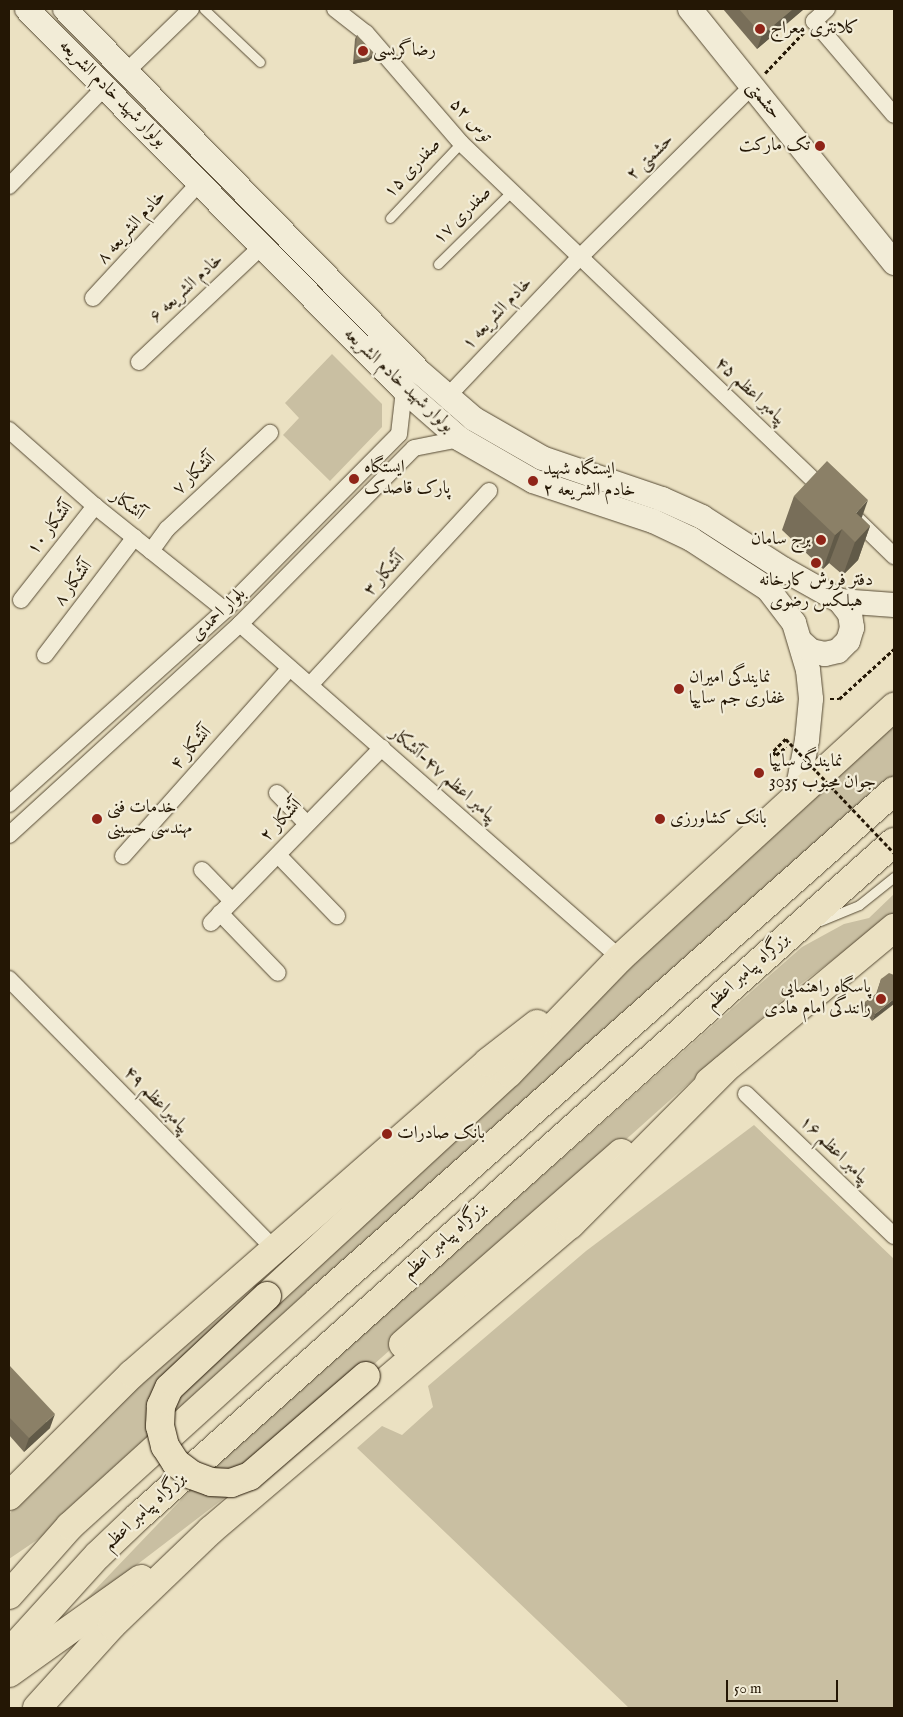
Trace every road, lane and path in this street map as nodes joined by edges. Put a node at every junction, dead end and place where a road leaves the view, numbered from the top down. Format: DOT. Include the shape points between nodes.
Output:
graph roads {
  1 [pos="27,9"];
  2 [pos="66,9"];
  3 [pos="191,9"];
  4 [pos="204,9"];
  5 [pos="335,9"];
  6 [pos="690,9"];
  7 [pos="827,9"];
  8 [pos="814,21"];
  9 [pos="260,62"];
  10 [pos="127,71"];
  11 [pos="752,86"];
  12 [pos="104,87"];
  13 [pos="894,115"];
  14 [pos="461,143"];
  15 [pos="199,183"];
  16 [pos="9,186"];
  17 [pos="511,192"];
  18 [pos="390,218"];
  19 [pos="262,246"];
  20 [pos="579,258"];
  21 [pos="894,263"];
  22 [pos="438,264"];
  23 [pos="93,298"];
  24 [pos="139,362"];
  25 [pos="404,390"];
  26 [pos="447,397"];
  27 [pos="9,430"];
  28 [pos="270,433"];
  29 [pos="399,434"];
  30 [pos="460,439"];
  31 [pos="414,448"];
  32 [pos="489,491"];
  33 [pos="95,506"];
  34 [pos="135,537"];
  35 [pos="151,551"];
  36 [pos="894,556"];
  37 [pos="21,600"];
  38 [pos="840,601"];
  39 [pos="894,606"];
  40 [pos="225,610"];
  41 [pos="240,624"];
  42 [pos="801,642"];
  43 [pos="894,649"];
  44 [pos="45,655"];
  45 [pos="290,668"];
  46 [pos="310,686"];
  47 [pos="810,699"];
  48 [pos="894,707"];
  49 [pos="382,748"];
  50 [pos="776,755"];
  51 [pos="894,790"];
  52 [pos="797,792"];
  53 [pos="277,793"];
  54 [pos="9,804"];
  55 [pos="307,824"];
  56 [pos="9,835"];
  57 [pos="894,842"];
  58 [pos="894,853"];
  59 [pos="278,855"];
  60 [pos="123,856"];
  61 [pos="202,870"];
  62 [pos="894,877"];
  63 [pos="232,901"];
  64 [pos="337,916"];
  65 [pos="894,928"];
  66 [pos="792,933"];
  67 [pos="620,958"];
  68 [pos="278,973"];
  69 [pos="9,979"];
  70 [pos="724,1070"];
  71 [pos="746,1094"];
  72 [pos="894,1236"];
  73 [pos="276,1251"];
  74 [pos="9,1496"];
  75 [pos="70,1526"];
  76 [pos="212,1530"];
  77 [pos="9,1568"];
  78 [pos="9,1595"];
  79 [pos="9,1653"];
  80 [pos="9,1673"];
  81 [pos="37,1708"];
  1 -- 12 [label="street, بولوار شهید خادم الشریعه"];
  2 -- 10 [label="street, بولوار شهید خادم الشریعه"];
  3 -- 10 [label="street"];
  4 -- 9 [label="lane"];
  5 -- 14 [label="street, توس ۵۲" via="366,33"];
  6 -- 11 [label="street, حشمتی"];
  7 -- 8 [label="street"];
  8 -- 11 [label="path"];
  8 -- 13 [label="street"];
  10 -- 26 [label="street, بولوار شهید خادم الشریعه"];
  11 -- 20 [label="street, حشمتی ۲"];
  11 -- 21 [label="street, حشمتی"];
  12 -- 15 [label="street, بولوار شهید خادم الشریعه"];
  12 -- 16 [label="street"];
  14 -- 17 [label="street, توس ۵۲"];
  14 -- 18 [label="lane, صفدری ۱۵"];
  15 -- 19 [label="street, بولوار شهید خادم الشریعه"];
  15 -- 23 [label="street, خادم الشریعه ۸"];
  17 -- 20 [label="street, توس ۵۲"];
  17 -- 22 [label="lane, صفدری ۱۷"];
  19 -- 24 [label="street, خادم الشریعه ۶"];
  19 -- 25 [label="street, بولوار شهید خادم الشریعه"];
  20 -- 26 [label="street, خادم الشریعه ۱"];
  20 -- 36 [label="street, پیامبر اعظم ۴۵"];
  25 -- 29 [label="street"];
  25 -- 30 [label="street, بولوار شهید خادم الشریعه"];
  26 -- 38 [label="street, بولوار شهید خادم الشریعه" via="474,419 542,458 662,499 702,517 783,570"];
  27 -- 33 [label="street, آتشکار"];
  28 -- 35 [label="street, آتشکار ۷" via="167,528"];
  29 -- 31 [label="street" via="407,437"];
  29 -- 40 [label="street, بلوار احمدی"];
  30 -- 31 [label="street"];
  30 -- 42 [label="street, بولوار شهید خادم الشریعه" via="532,481 653,521 730,562 768,589 794,623"];
  31 -- 41 [label="street, بلوار احمدی"];
  32 -- 46 [label="street, آتشکار ۳"];
  33 -- 34 [label="street, آتشکار"];
  33 -- 37 [label="street, آتشکار ۱۰"];
  34 -- 35 [label="street, آتشکار"];
  34 -- 44 [label="street, آتشکار ۸"];
  35 -- 40 [label="street, آتشکار"];
  38 -- 39 [label="street, بولوار شهید خادم الشریعه"];
  38 -- 42 [label="street" via="850,614 852,628 848,641 838,651 825,654 811,651"];
  40 -- 54 [label="street, بلوار احمدی"];
  41 -- 45 [label="street, پیامبر اعظم ۴۷-آتشکار"];
  41 -- 56 [label="street, بلوار احمدی"];
  42 -- 47 [label="street, بولوار شهید خادم الشریعه"];
  43 -- 47 [label="path" via="839,699"];
  45 -- 46 [label="street, پیامبر اعظم ۴۷-آتشکار"];
  45 -- 60 [label="street, آتشکار ۴"];
  46 -- 49 [label="street, پیامبر اعظم ۴۷-آتشکار"];
  47 -- 52 [label="street, بولوار شهید خادم الشریعه" via="807,740"];
  48 -- 52 [label="highway"];
  49 -- 55 [label="street, آتشکار ۲"];
  49 -- 67 [label="street, پیامبر اعظم ۴۷-آتشکار"];
  50 -- 58 [label="path, bridge" via="773,752 786,739"];
  51 -- 75 [label="highway" via="319,1300"];
  52 -- 67 [label="highway"];
  53 -- 55 [label="street"];
  55 -- 59 [label="street, آتشکار ۲"];
  57 -- 66 [label="highway, بزرگراه پیامبر اعظم"];
  59 -- 63 [label="street, آتشکار ۲"];
  59 -- 64 [label="street"];
  61 -- 63 [label="street"];
  62 -- 66 [label="lane" via="860,905"];
  63 -- 68 [label="street, آتشکار ۲" via="216,918"];
  65 -- 70 [label="highway"];
  66 -- 79 [label="highway, بزرگراه پیامبر اعظم" via="139,1516 98,1555"];
  67 -- 70 [label="highway, bridge" via="509,1073 169,1388 161,1406 160,1426 165,1446 176,1463 192,1475 211,1482 231,1483 250,1476 576,1189"];
  67 -- 73 [label="highway" via="488,1062"];
  69 -- 73 [label="street, پیامبراعظم ۴۹"];
  70 -- 76 [label="highway" via="570,1226"];
  71 -- 72 [label="street, پیامبر اعظم ۱۶"];
  73 -- 74 [label="highway" via="132,1374"];
  75 -- 77 [label="highway"];
  75 -- 78 [label="highway"];
  76 -- 80 [label="highway"];
  76 -- 81 [label="highway" via="112,1625"];
}
